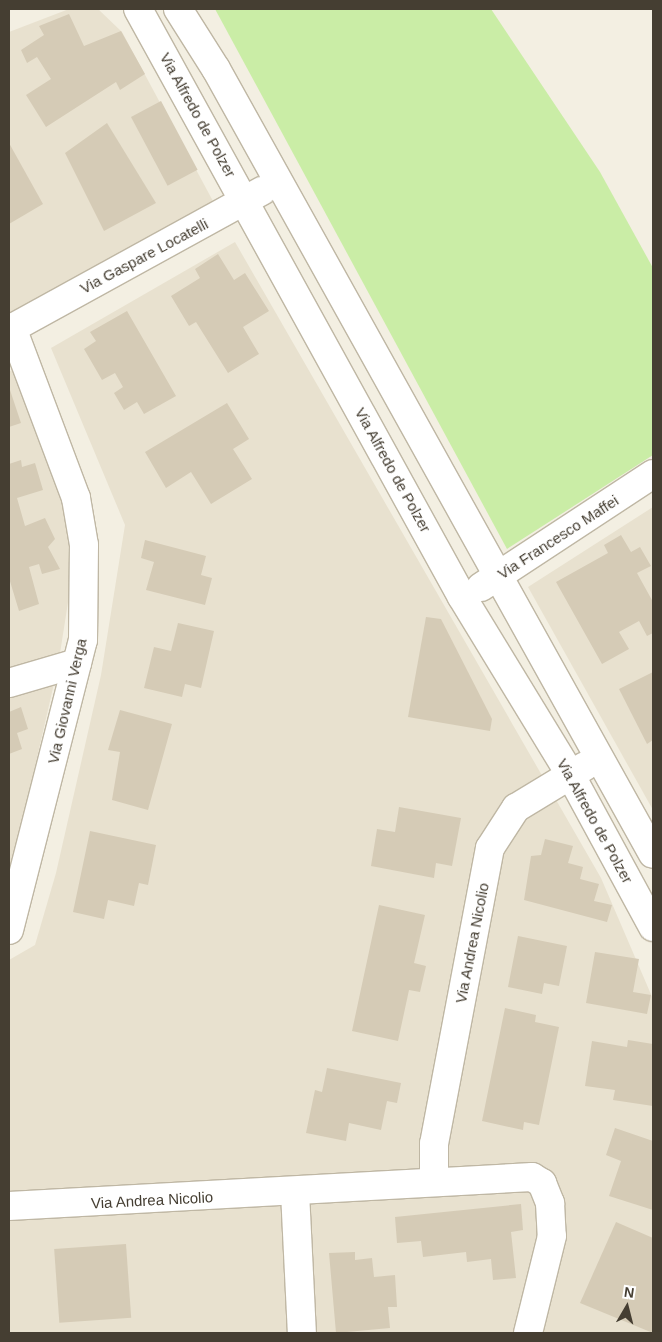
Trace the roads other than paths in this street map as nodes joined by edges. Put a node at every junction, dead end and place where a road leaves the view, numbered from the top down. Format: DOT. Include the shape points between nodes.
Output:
graph roads {
  1 [pos="138,9"];
  2 [pos="178,9"];
  3 [pos="278,181"];
  4 [pos="247,202"];
  5 [pos="11,329"];
  6 [pos="653,474"];
  7 [pos="496,578"];
  8 [pos="462,597"];
  9 [pos="77,663"];
  10 [pos="9,683"];
  11 [pos="598,758"];
  12 [pos="570,774"];
  13 [pos="653,854"];
  14 [pos="653,928"];
  15 [pos="9,930"];
  16 [pos="434,1180"];
  17 [pos="295,1192"];
  18 [pos="9,1206"];
  19 [pos="302,1333"];
  20 [pos="528,1333"];
  1 -- 4 [label="street, Via Alfredo de Polzer"];
  2 -- 3 [label="street"];
  3 -- 4 [label="street, Via Gaspare Locatelli"];
  3 -- 7 [label="street"];
  4 -- 5 [label="street, Via Gaspare Locatelli"];
  4 -- 8 [label="street, Via Alfredo de Polzer"];
  5 -- 9 [label="street, Via Giovanni Verga" via="76,498 84,546 83,640"];
  6 -- 7 [label="street, Via Francesco Maffei"];
  7 -- 8 [label="street, Via Francesco Maffei"];
  7 -- 11 [label="street"];
  8 -- 12 [label="street, Via Alfredo de Polzer"];
  9 -- 10 [label="street"];
  9 -- 15 [label="street, Via Giovanni Verga"];
  11 -- 12 [label="street, Via Andrea Nicolio"];
  11 -- 13 [label="street"];
  12 -- 14 [label="street, Via Alfredo de Polzer"];
  12 -- 16 [label="street, Via Andrea Nicolio" via="516,808 490,848 434,1144"];
  16 -- 17 [label="street, Via Andrea Nicolio"];
  16 -- 20 [label="street, Via Andrea Nicolio" via="532,1177 542,1183 550,1203 552,1236"];
  17 -- 18 [label="street, Via Andrea Nicolio"];
  17 -- 19 [label="street"];
}
